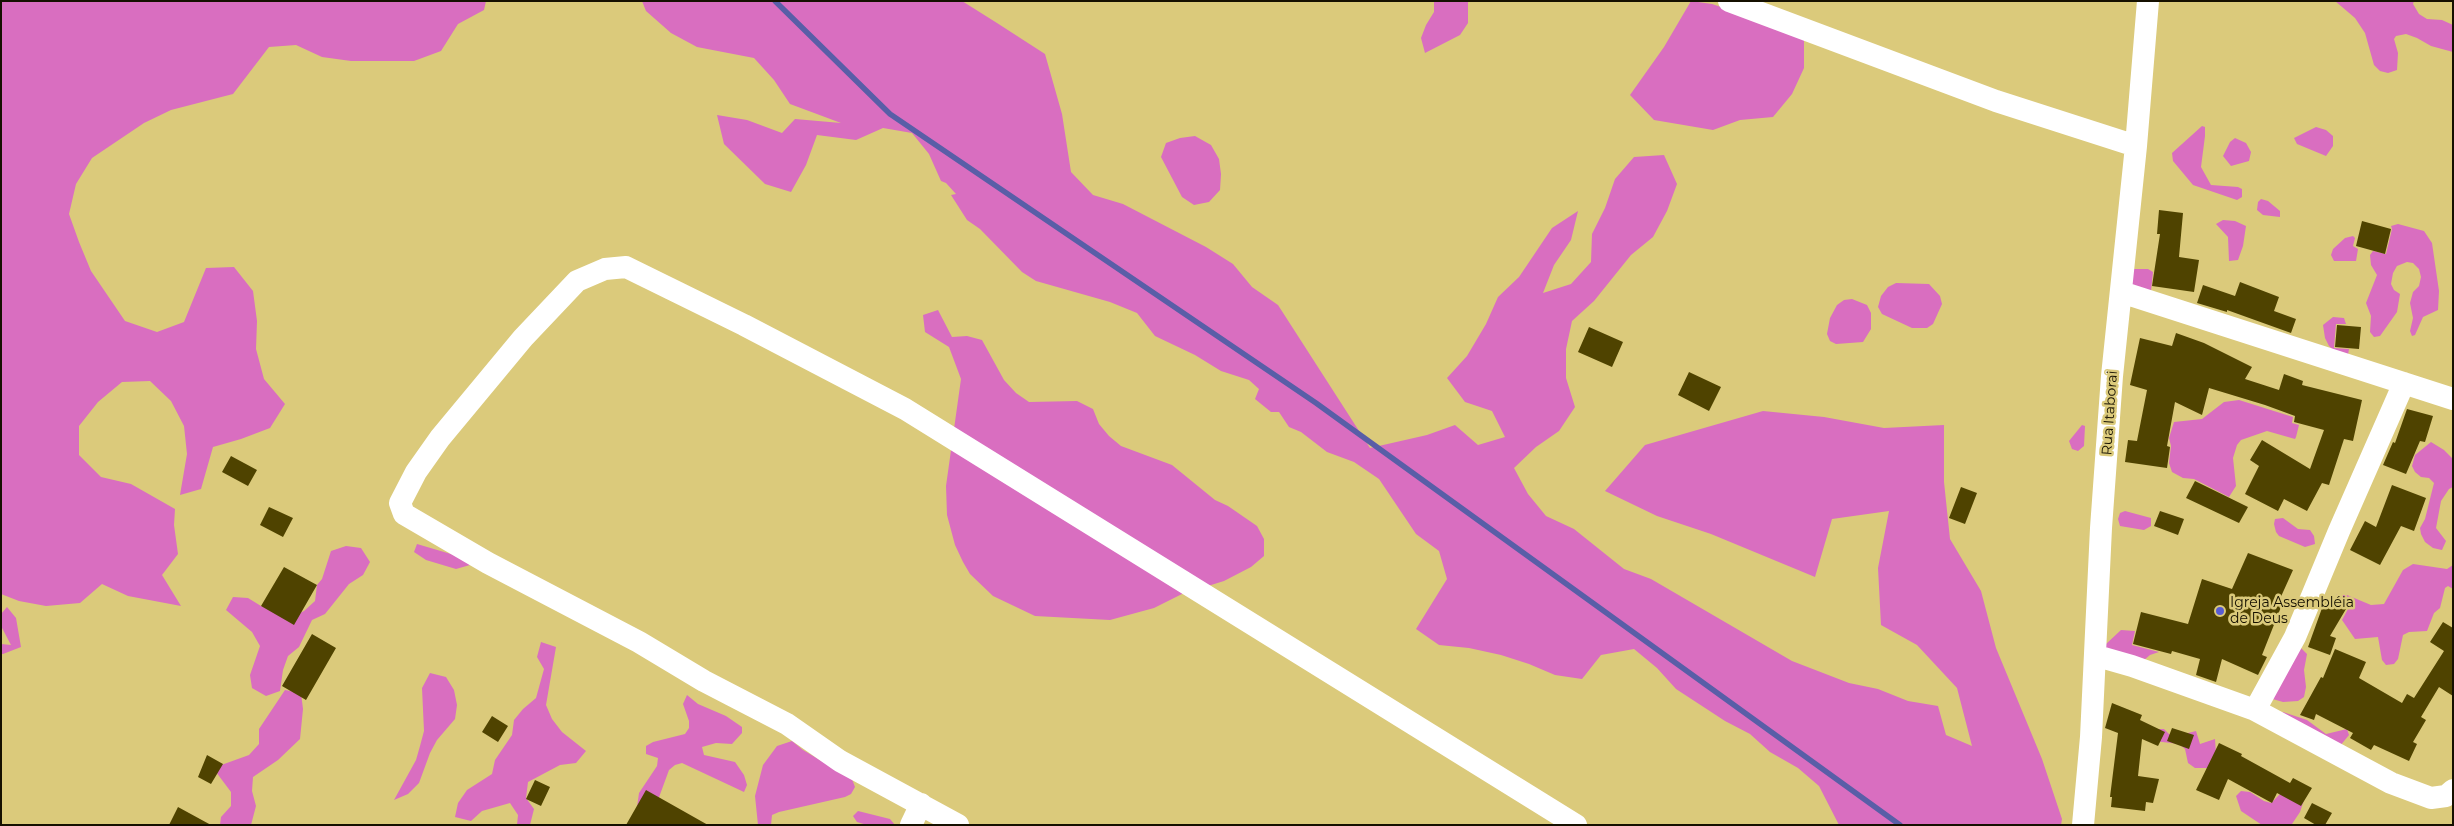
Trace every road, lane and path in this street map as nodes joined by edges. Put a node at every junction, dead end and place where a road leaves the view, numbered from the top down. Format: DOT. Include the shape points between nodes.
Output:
graph roads {
  1 [pos="1729,1"];
  2 [pos="2148,1"];
  3 [pos="2136,146"];
  4 [pos="2121,292"];
  5 [pos="2404,383"];
  6 [pos="2453,399"];
  7 [pos="2097,656"];
  8 [pos="2255,710"];
  9 [pos="2453,790"];
  10 [pos="921,804"];
  11 [pos="911,825"];
  12 [pos="958,825"];
  13 [pos="1576,825"];
  14 [pos="2083,825"];
  1 -- 3 [label="street" via="1996,101"];
  2 -- 3 [label="street, Rua Itaborai"];
  3 -- 4 [label="street, Rua Itaborai"];
  4 -- 5 [label="street"];
  4 -- 7 [label="street, Rua Itaborai" via="2101,528"];
  5 -- 6 [label="street"];
  5 -- 8 [label="street" via="2295,636"];
  7 -- 8 [label="street"];
  7 -- 14 [label="street, Rua Itaborai"];
  8 -- 9 [label="street" via="2391,783 2431,798 2446,796"];
  10 -- 11 [label="street"];
  10 -- 12 [label="street"];
  10 -- 13 [label="street" via="840,761 786,724 404,514 400,503 416,472 440,438 523,338 577,281 605,270 626,267 905,409"];
}
